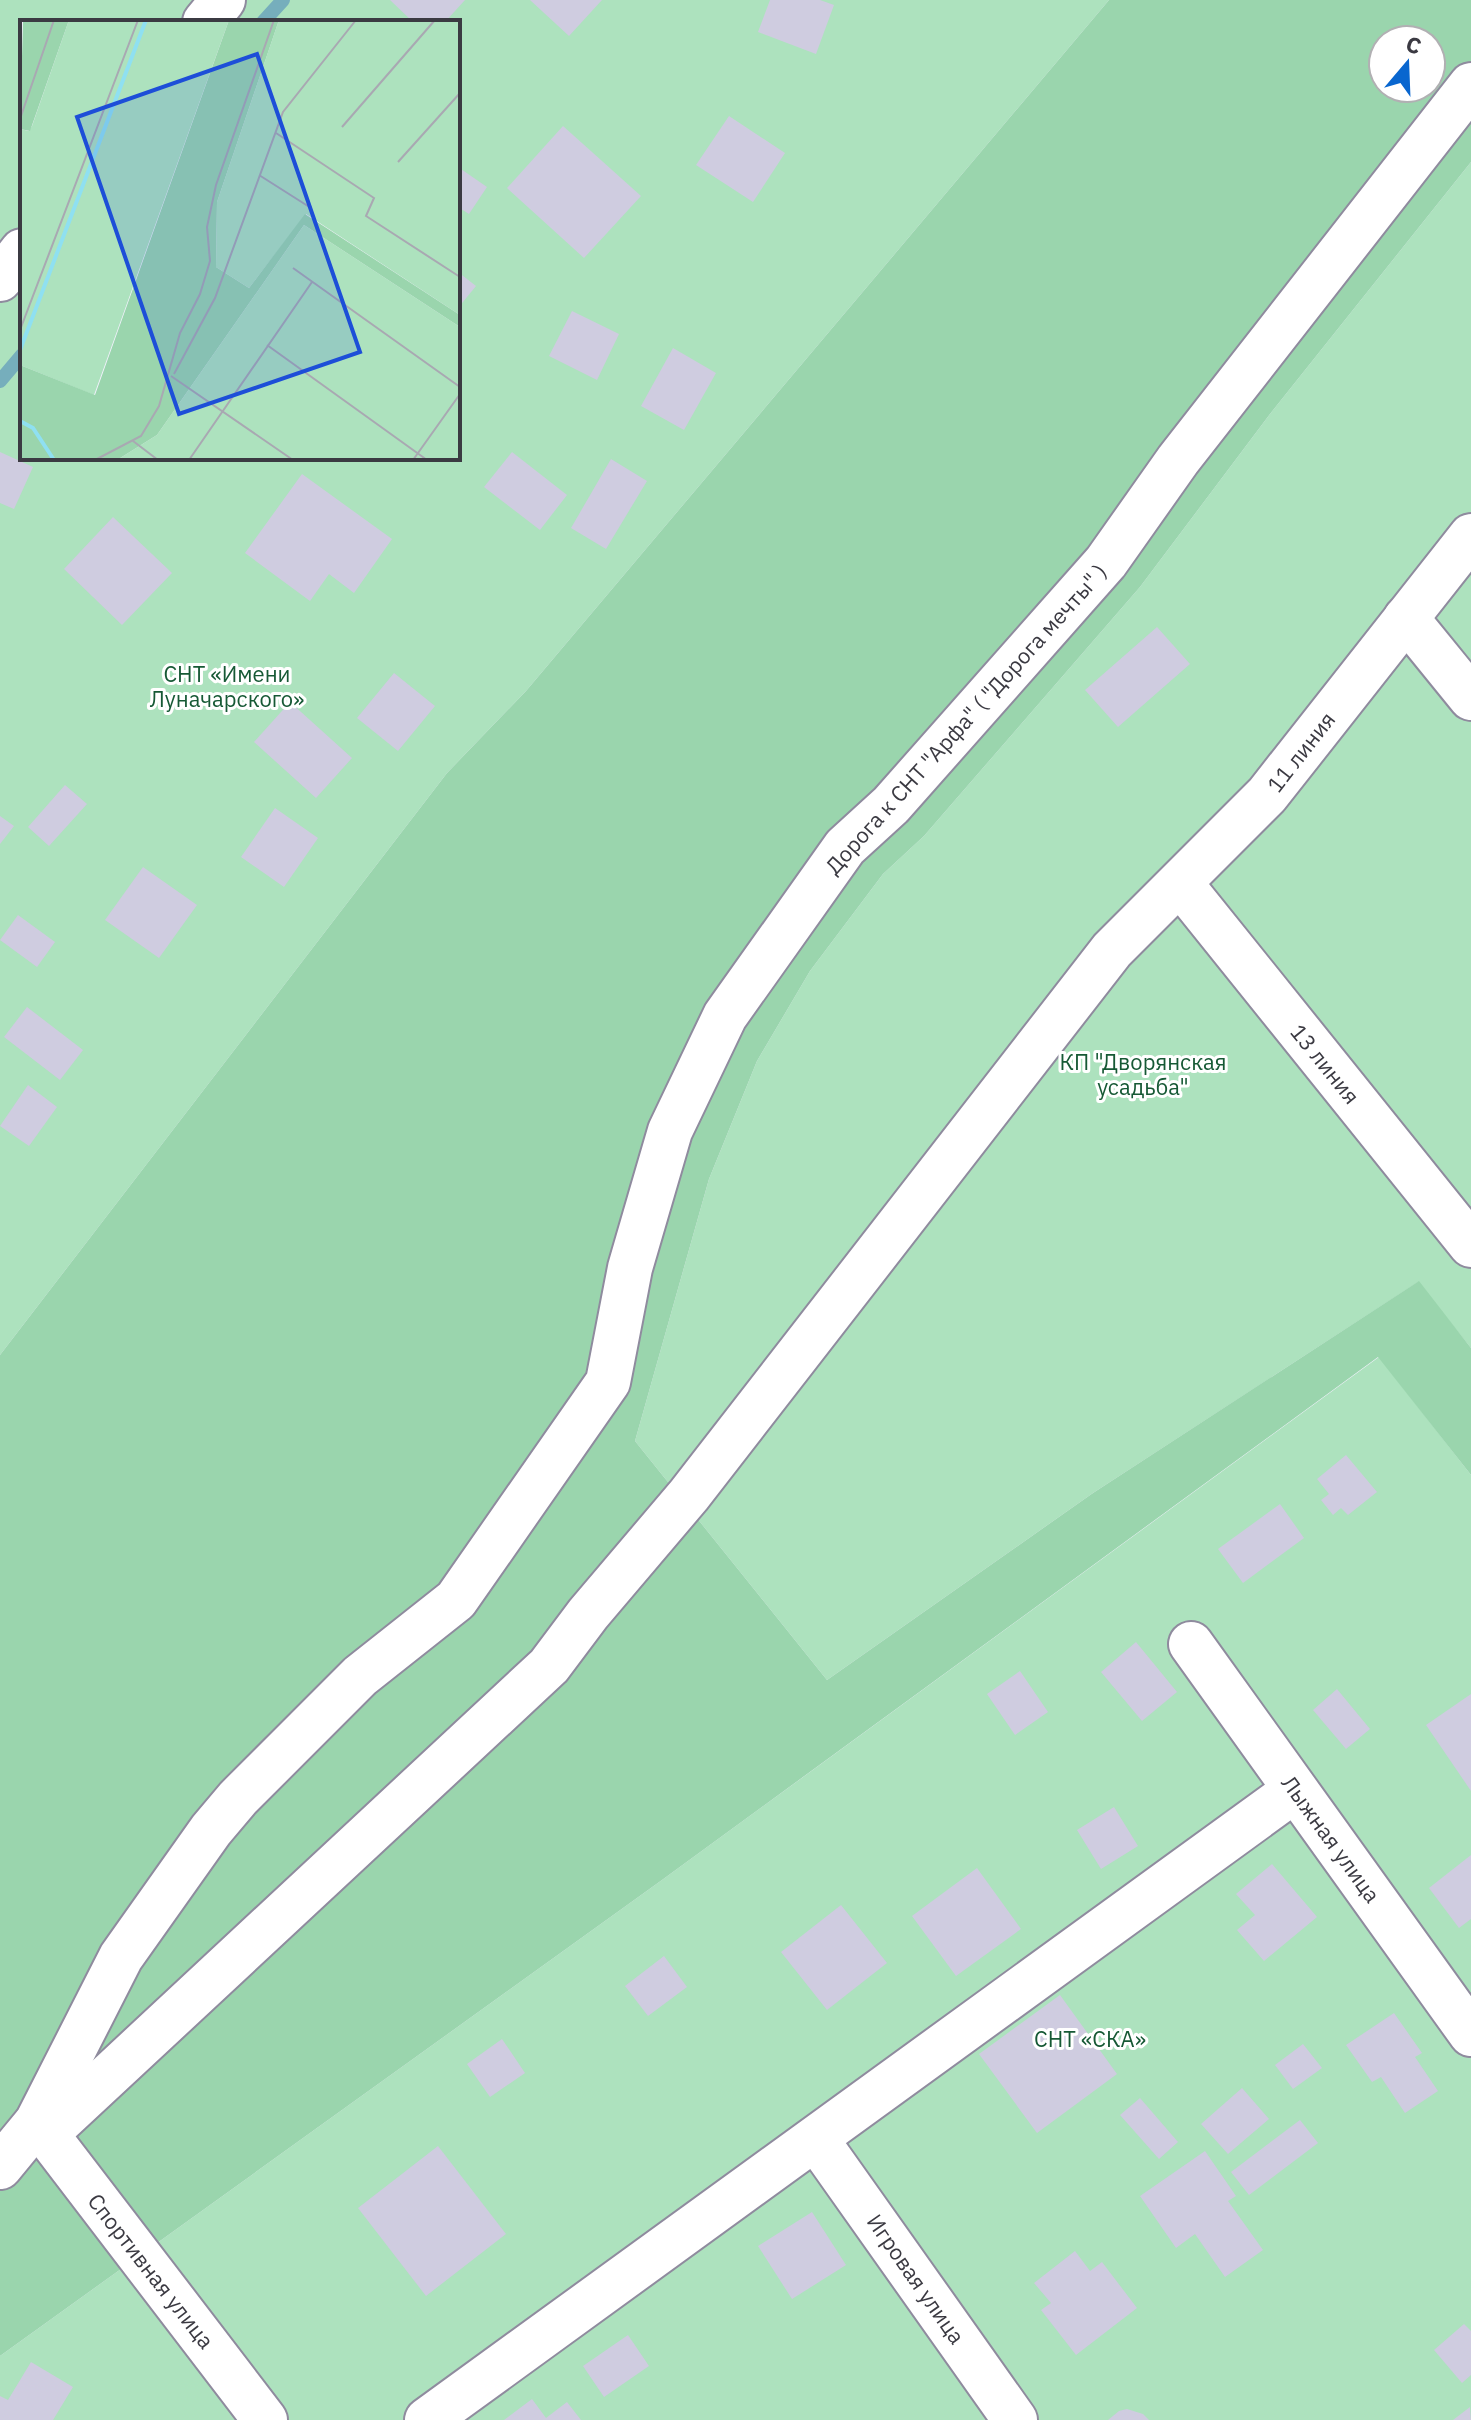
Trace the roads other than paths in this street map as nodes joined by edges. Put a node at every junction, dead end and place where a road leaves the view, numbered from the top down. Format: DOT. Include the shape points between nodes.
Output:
graph roads {
  1 [pos="223,0"];
  2 [pos="207,20"];
  3 [pos="1471,85"];
  4 [pos="20,254"];
  5 [pos="0,279"];
  6 [pos="1471,536"];
  7 [pos="1406,618"];
  8 [pos="1471,698"];
  9 [pos="1180,883"];
  10 [pos="1471,1245"];
  11 [pos="1191,1644"];
  12 [pos="1295,1790"];
  13 [pos="1471,2034"];
  14 [pos="41,2129"];
  15 [pos="816,2139"];
  16 [pos="0,2167"];
  17 [pos="265,2420"];
  18 [pos="427,2420"];
  19 [pos="1015,2420"];
  1 -- 2 [label="street"];
  3 -- 14 [label="street, Дорога к СНТ \"Арфа\" ( \"Дорога мечты\" )" via="1178,460 1106,562 891,805 845,847 725,1016 670,1131 630,1268 608,1382 456,1600 360,1676 211,1830 121,1957"];
  4 -- 5 [label="street"];
  6 -- 7 [label="street, 11 линия"];
  7 -- 8 [label="street"];
  7 -- 9 [label="street, 11 линия" via="1267,795"];
  9 -- 10 [label="street, 13 линия"];
  9 -- 14 [label="street, 11 линия" via="1112,950 689,1495 549,1666"];
  11 -- 12 [label="street, Лыжная улица"];
  12 -- 13 [label="street, Лыжная улица"];
  12 -- 15 [label="street"];
  14 -- 16 [label="street, Дорога к СНТ \"Арфа\" ( \"Дорога мечты\" )"];
  14 -- 17 [label="street, Спортивная улица"];
  15 -- 18 [label="street"];
  15 -- 19 [label="street, Игровая улица"];
}
